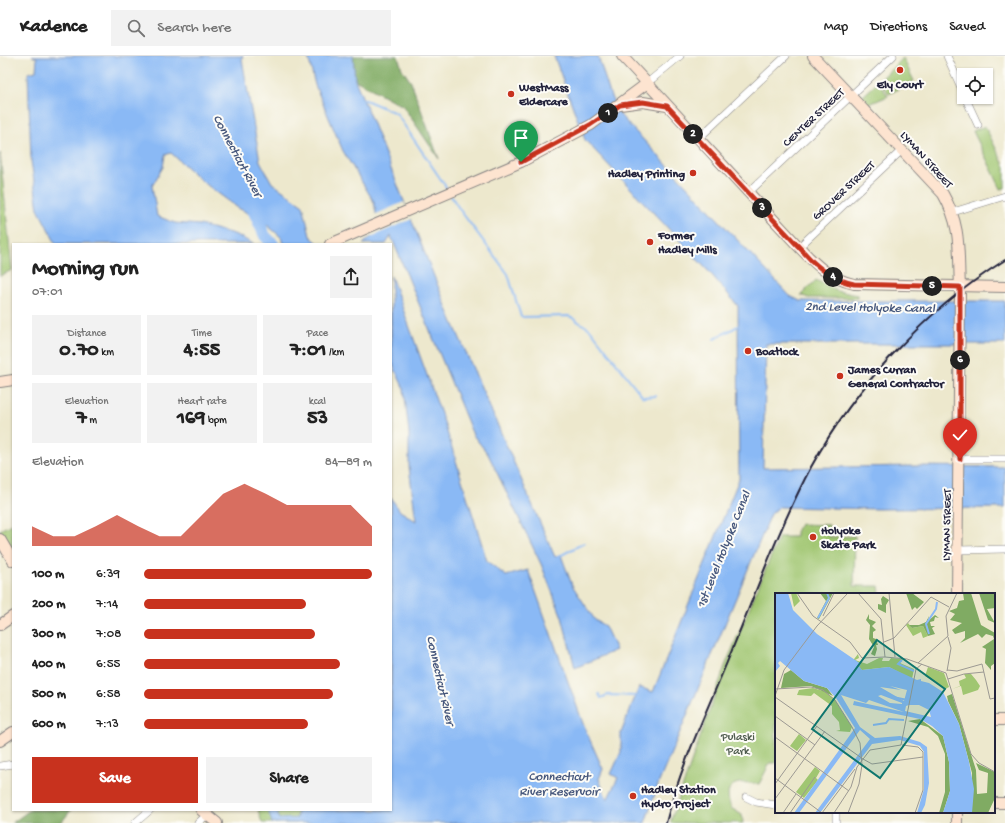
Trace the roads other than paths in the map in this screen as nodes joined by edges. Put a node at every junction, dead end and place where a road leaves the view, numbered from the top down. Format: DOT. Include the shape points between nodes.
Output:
graph roads {
  1 [pos="622,56"];
  2 [pos="680,56"];
  3 [pos="786,56"];
  4 [pos="813,56"];
  5 [pos="893,56"];
  6 [pos="947,56"];
  7 [pos="957,78"];
  8 [pos="646,84"];
  9 [pos="851,96"];
  10 [pos="968,104"];
  11 [pos="620,105"];
  12 [pos="667,106"];
  13 [pos="978,126"];
  14 [pos="698,139"];
  15 [pos="902,150"];
  16 [pos="748,193"];
  17 [pos="1005,196"];
  18 [pos="953,212"];
  19 [pos="332,243"];
  20 [pos="799,247"];
  21 [pos="960,287"];
  22 [pos="1005,287"];
  23 [pos="1005,459"];
  24 [pos="960,462"];
  25 [pos="0,539"];
  26 [pos="1005,549"];
  27 [pos="958,550"];
  28 [pos="12,559"];
  29 [pos="958,593"];
  30 [pos="12,617"];
  31 [pos="0,625"];
  32 [pos="12,733"];
  33 [pos="0,741"];
  34 [pos="12,764"];
  35 [pos="0,766"];
  36 [pos="746,797"];
  37 [pos="775,805"];
  38 [pos="149,811"];
  39 [pos="204,812"];
  40 [pos="135,823"];
  41 [pos="198,823"];
  42 [pos="217,823"];
  1 -- 8 [label="main road"];
  2 -- 8 [label="street"];
  3 -- 14 [label="street"];
  4 -- 9 [label="main road, LYMAN STREET"];
  5 -- 9 [label="street, CENTER STREET"];
  6 -- 7 [label="street"];
  8 -- 11 [label="main road"];
  8 -- 12 [label="main road"];
  9 -- 15 [label="main road, LYMAN STREET"];
  9 -- 16 [label="street, CENTER STREET"];
  10 -- 13 [label="street"];
  11 -- 12 [label="main road" via="643,102"];
  11 -- 19 [label="main road" via="590,125 521,162"];
  12 -- 14 [label="main road"];
  14 -- 16 [label="main road"];
  15 -- 18 [label="main road, LYMAN STREET" via="943,194"];
  15 -- 20 [label="street, GROVER STREET"];
  16 -- 20 [label="main road"];
  17 -- 18 [label="street"];
  18 -- 21 [label="main road, LYMAN STREET" via="958,241"];
  20 -- 21 [label="main road" via="824,272 854,284"];
  21 -- 22 [label="main road"];
  21 -- 24 [label="main road, LYMAN STREET"];
  23 -- 24 [label="street"];
  24 -- 27 [label="main road, LYMAN STREET"];
  25 -- 28 [label="main road"];
  26 -- 27 [label="street"];
  27 -- 29 [label="main road, LYMAN STREET"];
  30 -- 31 [label="main road"];
  32 -- 33 [label="main road"];
  34 -- 35 [label="street"];
  36 -- 37 [label="street" via="756,802"];
  38 -- 40 [label="street"];
  39 -- 41 [label="street"];
  39 -- 42 [label="main road"];
}
